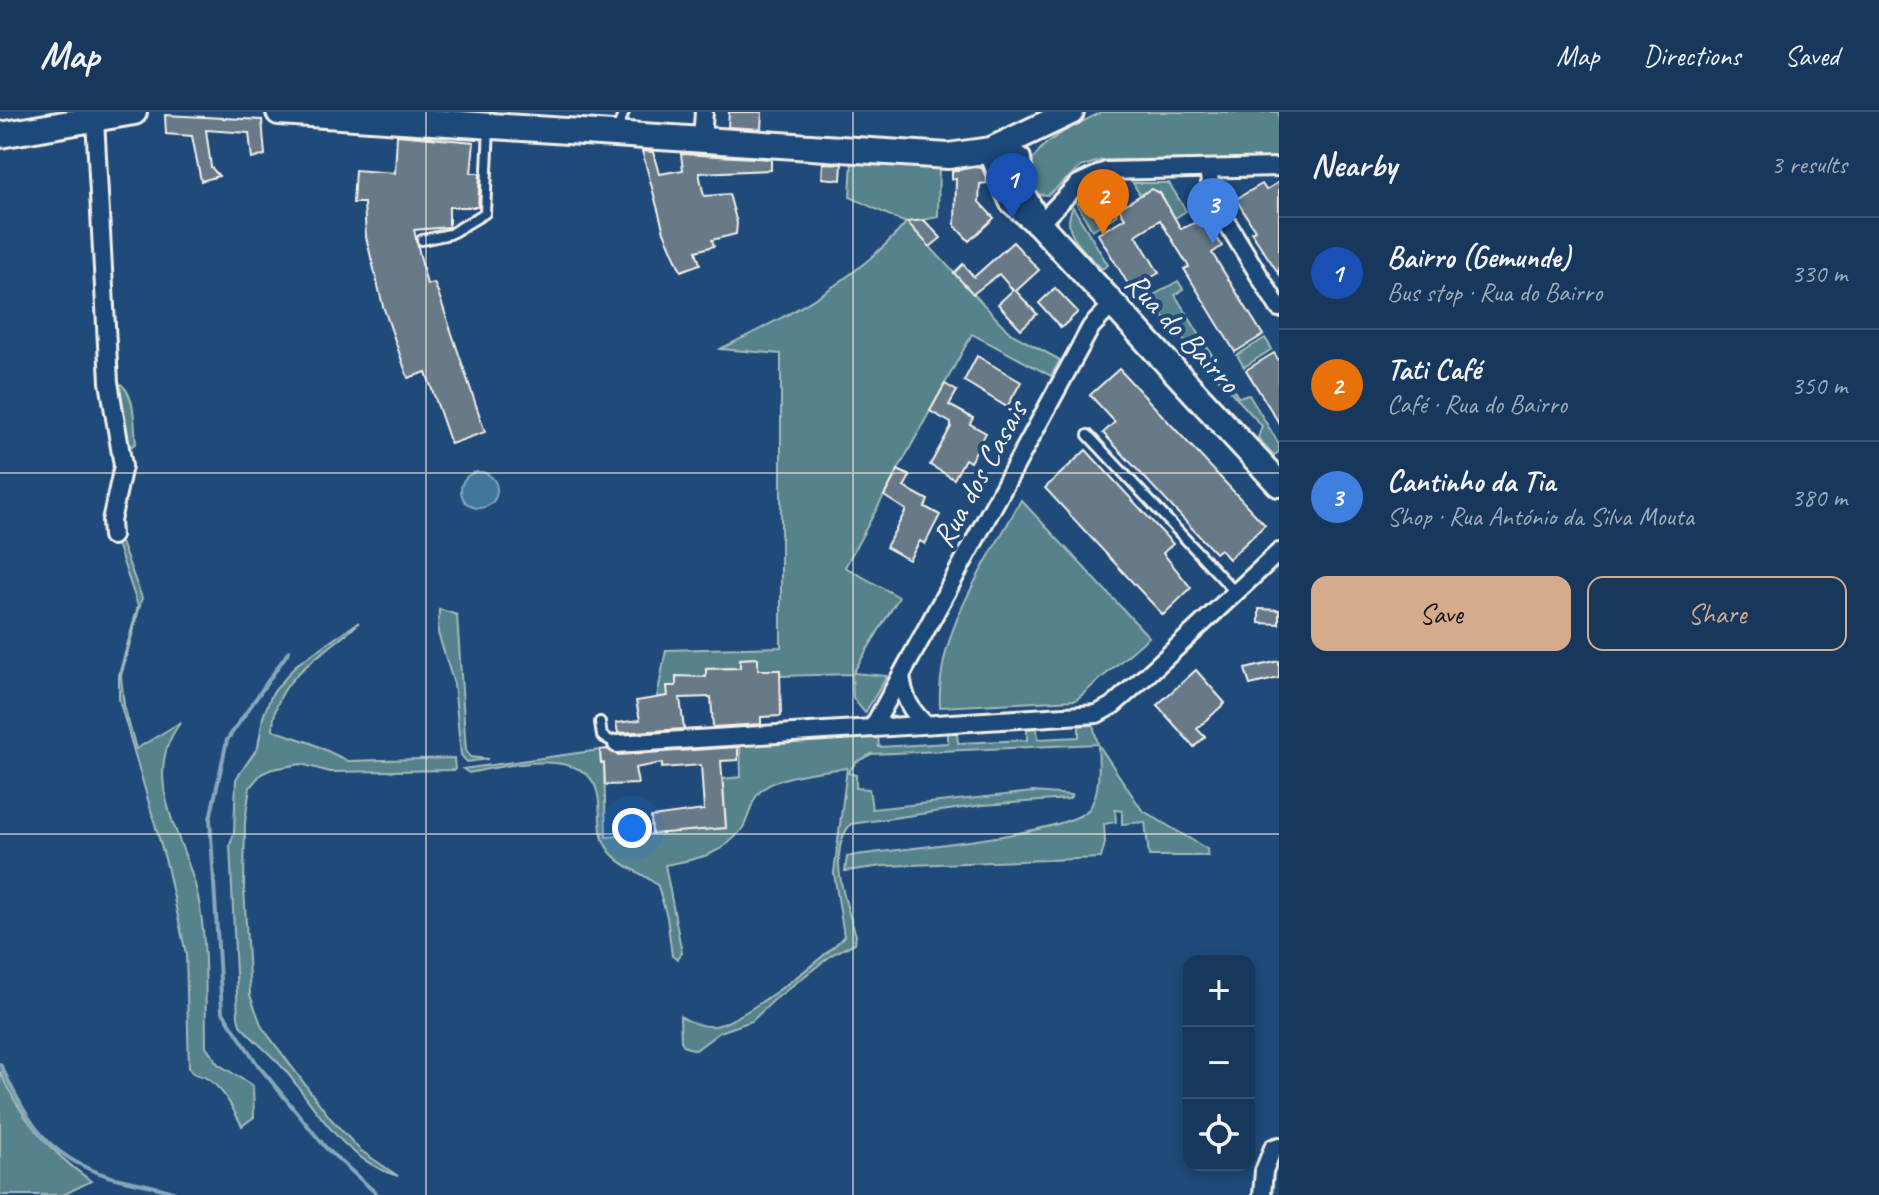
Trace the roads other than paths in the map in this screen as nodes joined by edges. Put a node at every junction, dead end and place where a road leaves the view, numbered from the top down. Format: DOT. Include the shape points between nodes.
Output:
graph roads {
  1 [pos="134,112"];
  2 [pos="279,112"];
  3 [pos="704,112"];
  4 [pos="1071,112"];
  5 [pos="95,119"];
  6 [pos="620,123"];
  7 [pos="489,125"];
  8 [pos="1045,125"];
  9 [pos="0,135"];
  10 [pos="702,139"];
  11 [pos="996,148"];
  12 [pos="1279,167"];
  13 [pos="1208,170"];
  14 [pos="1020,179"];
  15 [pos="1039,224"];
  16 [pos="422,240"];
  17 [pos="1113,304"];
  18 [pos="1279,308"];
  19 [pos="1088,435"];
  20 [pos="1279,484"];
  21 [pos="112,536"];
  22 [pos="1279,552"];
  23 [pos="1235,592"];
  24 [pos="901,676"];
  25 [pos="600,722"];
  26 [pos="925,724"];
  27 [pos="873,727"];
  28 [pos="617,744"];
  29 [pos="1279,1146"];
  30 [pos="1262,1195"];
  1 -- 5 [label="main road"];
  2 -- 7 [label="main road"];
  3 -- 10 [label="street"];
  4 -- 8 [label="main road"];
  5 -- 9 [label="main road"];
  5 -- 21 [label="street" via="109,382 123,466"];
  6 -- 7 [label="main road"];
  6 -- 10 [label="main road"];
  7 -- 16 [label="lane" via="485,213 450,234"];
  8 -- 11 [label="main road"];
  8 -- 14 [label="main road"];
  10 -- 11 [label="main road" via="935,156"];
  11 -- 14 [label="main road, Rua do Bairro" via="1018,159"];
  11 -- 15 [label="main road, Rua do Bairro" via="1012,201"];
  12 -- 13 [label="street"];
  13 -- 15 [label="street" via="1096,174 1069,192"];
  13 -- 18 [label="street" via="1213,200"];
  14 -- 15 [label="main road, Rua do Bairro"];
  15 -- 17 [label="main road, Rua do Bairro"];
  17 -- 20 [label="main road, Rua do Bairro"];
  17 -- 24 [label="street, Rua dos Casais" via="1091,327"];
  19 -- 23 [label="lane"];
  22 -- 23 [label="street"];
  23 -- 26 [label="street" via="1105,711"];
  24 -- 26 [label="street" via="912,713"];
  24 -- 27 [label="street, Rua dos Casais"];
  25 -- 28 [label="lane" via="602,736"];
  26 -- 27 [label="street"];
  27 -- 28 [label="street"];
  29 -- 30 [label="street" via="1273,1148 1264,1171"];
}
